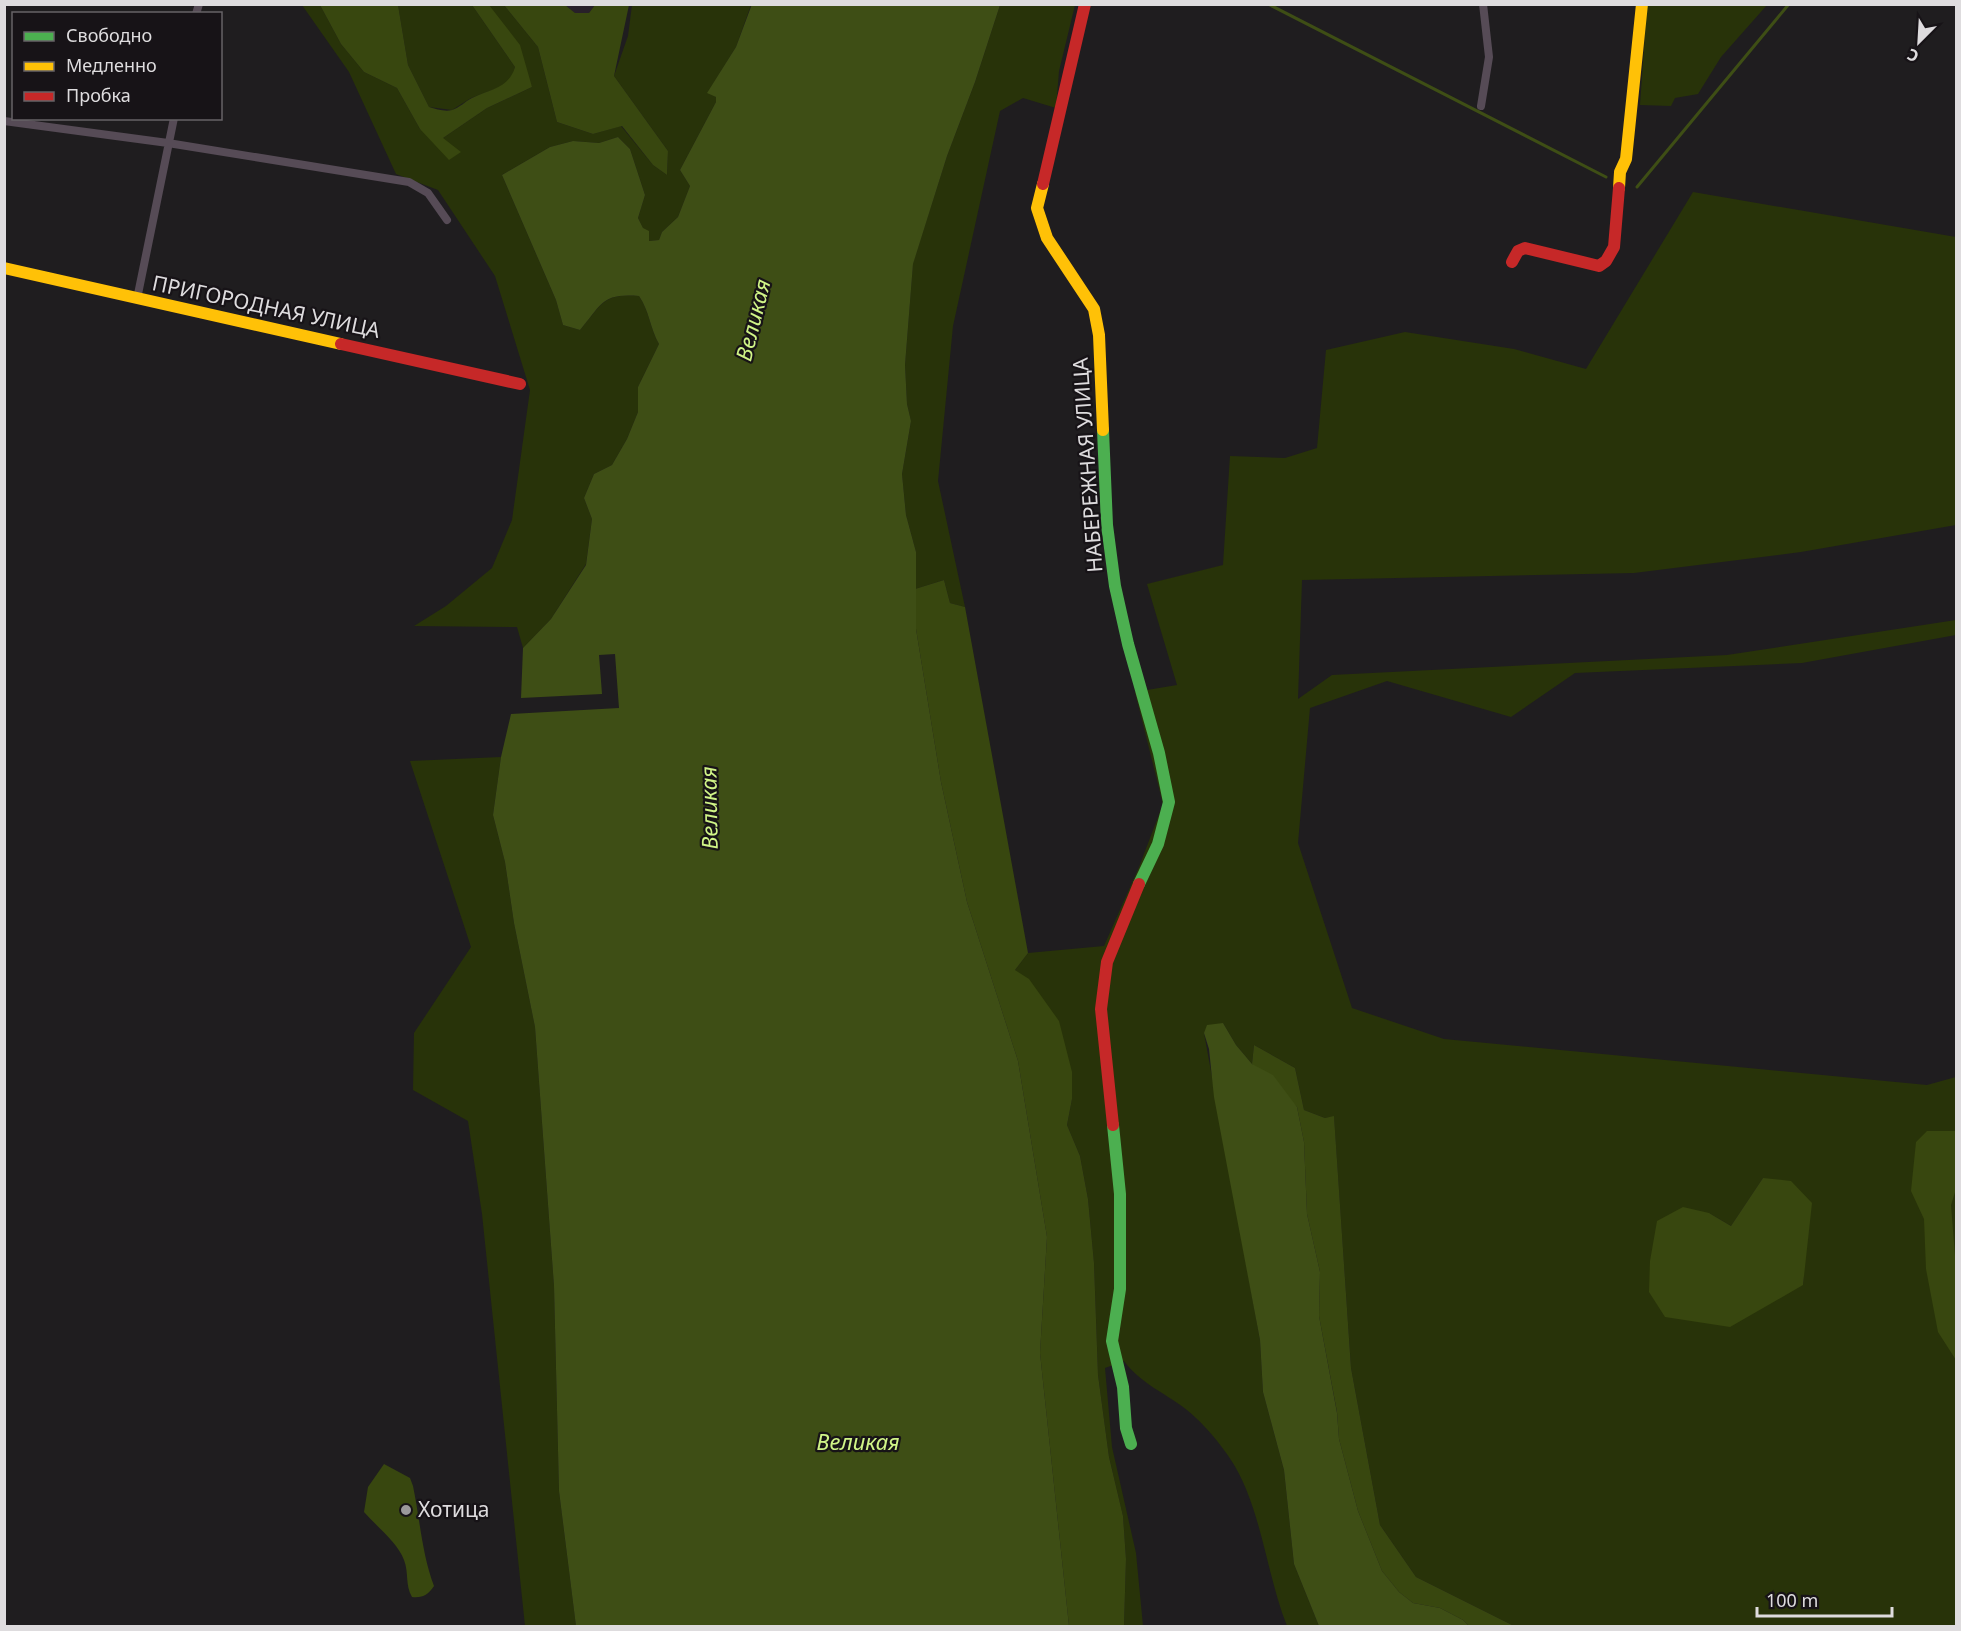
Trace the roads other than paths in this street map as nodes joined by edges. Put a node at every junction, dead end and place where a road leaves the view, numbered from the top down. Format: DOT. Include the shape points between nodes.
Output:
graph roads {
  1 [pos="1085,4"];
  2 [pos="1482,4"];
  3 [pos="1642,4"];
  4 [pos="1481,106"];
  5 [pos="174,120"];
  6 [pos="4,121"];
  7 [pos="168,142"];
  8 [pos="447,220"];
  9 [pos="1512,262"];
  10 [pos="4,268"];
  11 [pos="137,299"];
  12 [pos="520,384"];
  13 [pos="1131,1444"];
  1 -- 13 [label="street, НАБЕРЕЖНАЯ УЛИЦА" via="1037,208 1047,238 1094,309 1099,335 1107,525 1115,586 1169,802 1158,844 1107,962 1101,1009 1120,1194 1120,1289 1112,1341"];
  2 -- 4 [label="street" via="1489,57"];
  3 -- 9 [label="street" via="1626,159 1620,172 1616,206 1617,236 1610,258 1599,266 1588,265 1525,248 1518,250"];
  5 -- 7 [label="street"];
  6 -- 7 [label="street"];
  7 -- 8 [label="street" via="410,182 428,193"];
  7 -- 11 [label="street"];
  10 -- 11 [label="street, ПРИГОРОДНАЯ УЛИЦА"];
  11 -- 12 [label="street, ПРИГОРОДНАЯ УЛИЦА"];
}
